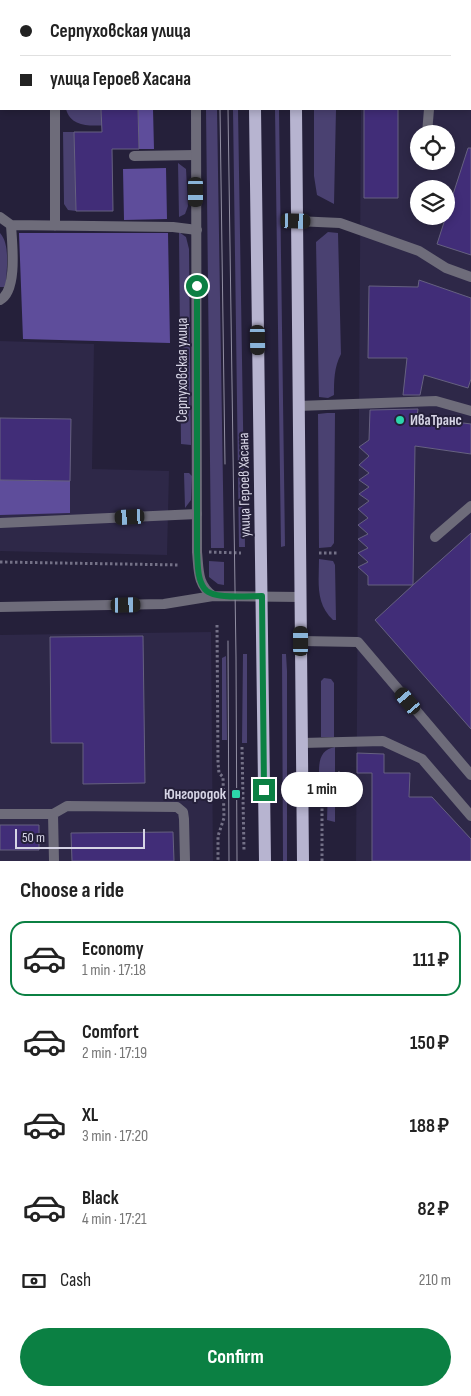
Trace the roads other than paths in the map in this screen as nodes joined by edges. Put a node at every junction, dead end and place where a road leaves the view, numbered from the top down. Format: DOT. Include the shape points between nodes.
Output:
graph roads {
  1 [pos="55,110"];
  2 [pos="196,110"];
  3 [pos="255,110"];
  4 [pos="296,110"];
  5 [pos="429,110"];
  6 [pos="427,125"];
  7 [pos="196,155"];
  8 [pos="134,156"];
  9 [pos="0,218"];
  10 [pos="296,221"];
  11 [pos="11,225"];
  12 [pos="55,226"];
  13 [pos="196,230"];
  14 [pos="471,277"];
  15 [pos="0,300"];
  16 [pos="298,406"];
  17 [pos="471,412"];
  18 [pos="471,506"];
  19 [pos="197,514"];
  20 [pos="0,523"];
  21 [pos="435,537"];
  22 [pos="213,596"];
  23 [pos="262,596"];
  24 [pos="301,597"];
  25 [pos="0,607"];
  26 [pos="301,641"];
  27 [pos="302,743"];
  28 [pos="471,775"];
  29 [pos="0,814"];
  30 [pos="53,814"];
  31 [pos="471,816"];
  32 [pos="54,861"];
  33 [pos="185,861"];
  34 [pos="265,861"];
  35 [pos="303,861"];
  1 -- 12 [label="street"];
  2 -- 7 [label="street, Серпуховская улица"];
  3 -- 23 [label="main road, улица Героев Хасана"];
  4 -- 10 [label="main road"];
  5 -- 6 [label="street"];
  7 -- 8 [label="street"];
  7 -- 13 [label="street, Серпуховская улица"];
  9 -- 11 [label="street"];
  10 -- 14 [label="street" via="340,223 419,251 446,268"];
  10 -- 16 [label="main road"];
  11 -- 12 [label="street"];
  11 -- 15 [label="street" via="11,286"];
  12 -- 13 [label="street" via="164,226"];
  13 -- 19 [label="street, Серпуховская улица"];
  16 -- 17 [label="street" via="436,401"];
  16 -- 24 [label="main road"];
  18 -- 21 [label="street"];
  19 -- 20 [label="street"];
  19 -- 22 [label="street, Серпуховская улица" via="200,577 204,589"];
  22 -- 23 [label="street"];
  22 -- 25 [label="street" via="164,604"];
  23 -- 24 [label="street"];
  23 -- 34 [label="main road, улица Героев Хасана"];
  24 -- 26 [label="main road"];
  26 -- 27 [label="main road"];
  26 -- 28 [label="street" via="358,642"];
  27 -- 31 [label="street" via="383,741 422,759"];
  27 -- 35 [label="main road"];
  29 -- 30 [label="street"];
  30 -- 32 [label="street"];
  30 -- 33 [label="street" via="67,806 177,807 183,812"];
}
